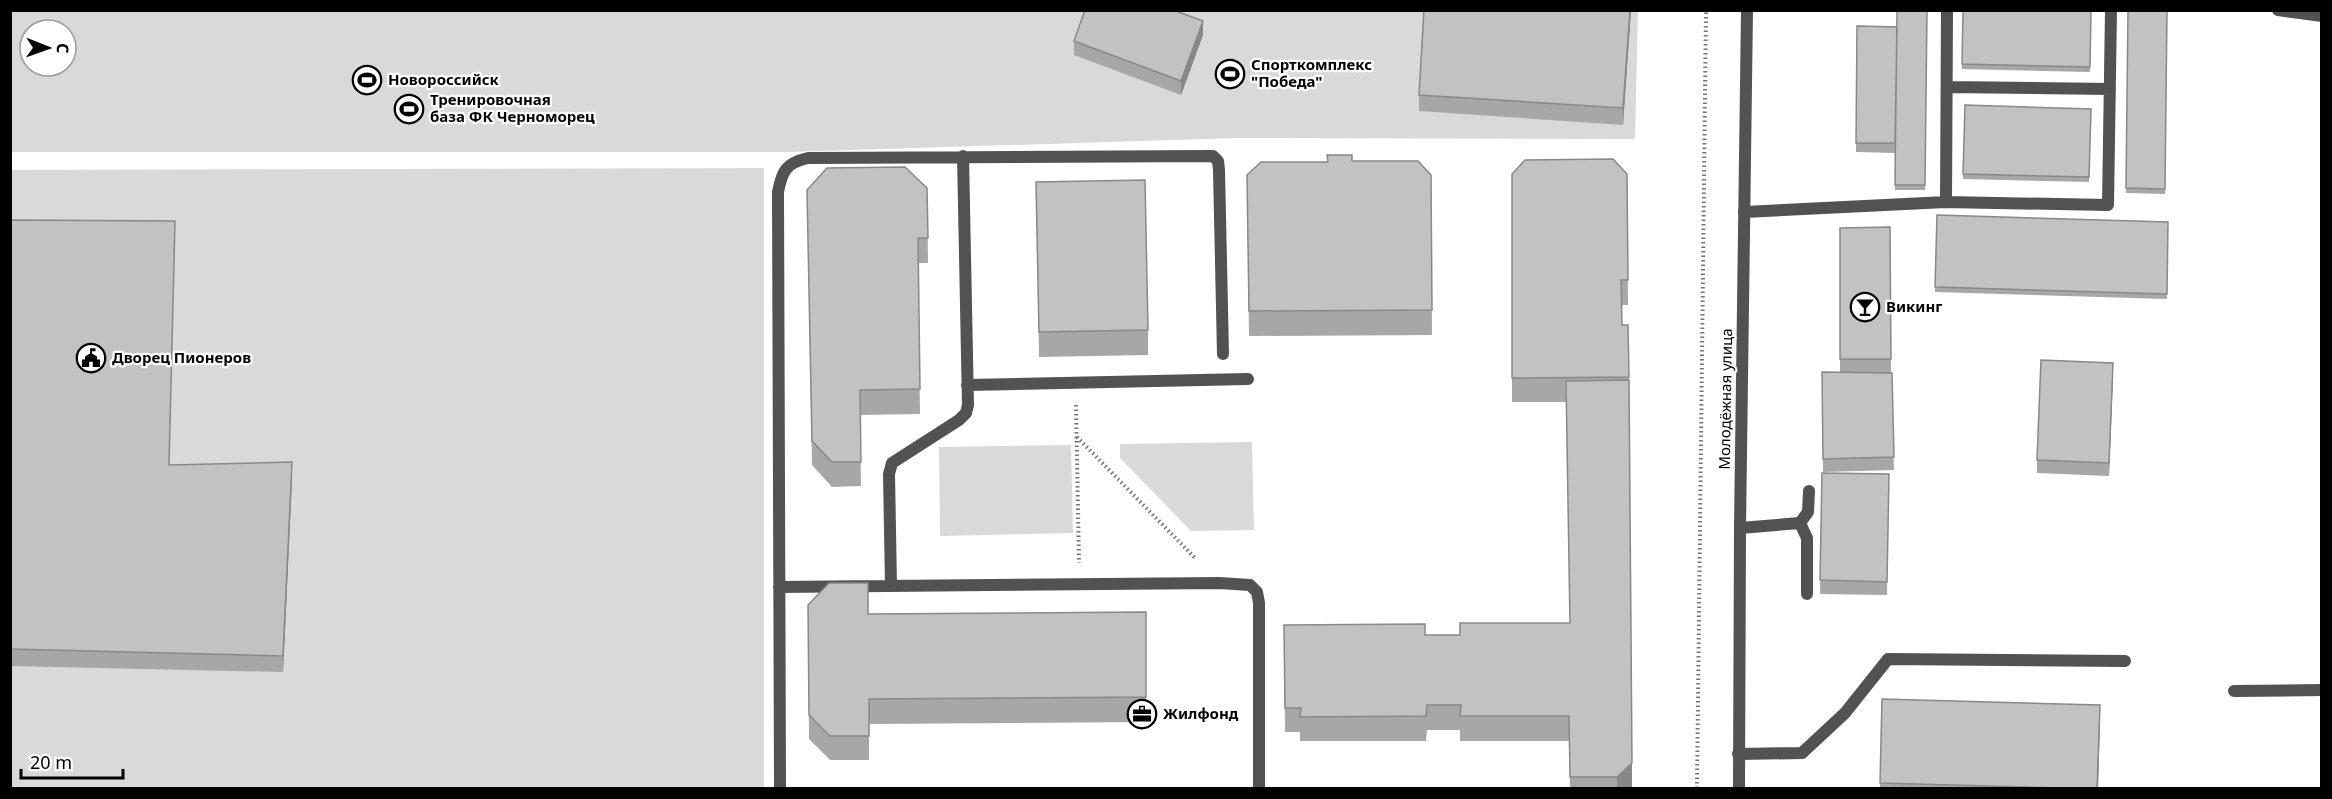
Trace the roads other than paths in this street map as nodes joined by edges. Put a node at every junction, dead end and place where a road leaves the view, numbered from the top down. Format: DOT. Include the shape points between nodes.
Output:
graph roads {
  1 [pos="1747,10"];
  2 [pos="1947,10"];
  3 [pos="2111,10"];
  4 [pos="2278,10"];
  5 [pos="2322,16"];
  6 [pos="1947,87"];
  7 [pos="2110,88"];
  8 [pos="963,156"];
  9 [pos="1946,202"];
  10 [pos="1744,212"];
  11 [pos="1223,354"];
  12 [pos="1248,379"];
  13 [pos="967,385"];
  14 [pos="1809,491"];
  15 [pos="1800,523"];
  16 [pos="1740,528"];
  17 [pos="891,586"];
  18 [pos="779,587"];
  19 [pos="1808,594"];
  20 [pos="2125,661"];
  21 [pos="2322,690"];
  22 [pos="2234,691"];
  23 [pos="1738,754"];
  24 [pos="780,789"];
  25 [pos="1259,789"];
  26 [pos="1739,789"];
  1 -- 10 [label="street, Молодёжная улица"];
  2 -- 6 [label="street"];
  3 -- 7 [label="street"];
  4 -- 5 [label="street"];
  6 -- 7 [label="street"];
  6 -- 9 [label="street"];
  7 -- 9 [label="street" via="2108,205"];
  8 -- 11 [label="street" via="1212,156 1218,161 1219,170"];
  8 -- 13 [label="street"];
  8 -- 18 [label="street" via="808,158 794,162 781,175"];
  9 -- 10 [label="street"];
  10 -- 16 [label="street, Молодёжная улица"];
  12 -- 13 [label="street"];
  13 -- 17 [label="street" via="966,413 892,463"];
  14 -- 15 [label="street" via="1808,512"];
  15 -- 16 [label="street"];
  15 -- 19 [label="street" via="1807,538"];
  16 -- 23 [label="street, Молодёжная улица"];
  17 -- 18 [label="street"];
  17 -- 25 [label="street" via="1250,585 1257,592 1259,603"];
  18 -- 24 [label="street"];
  20 -- 23 [label="street" via="1888,659 1845,712 1802,753"];
  21 -- 22 [label="street"];
  23 -- 26 [label="street, Молодёжная улица"];
}
